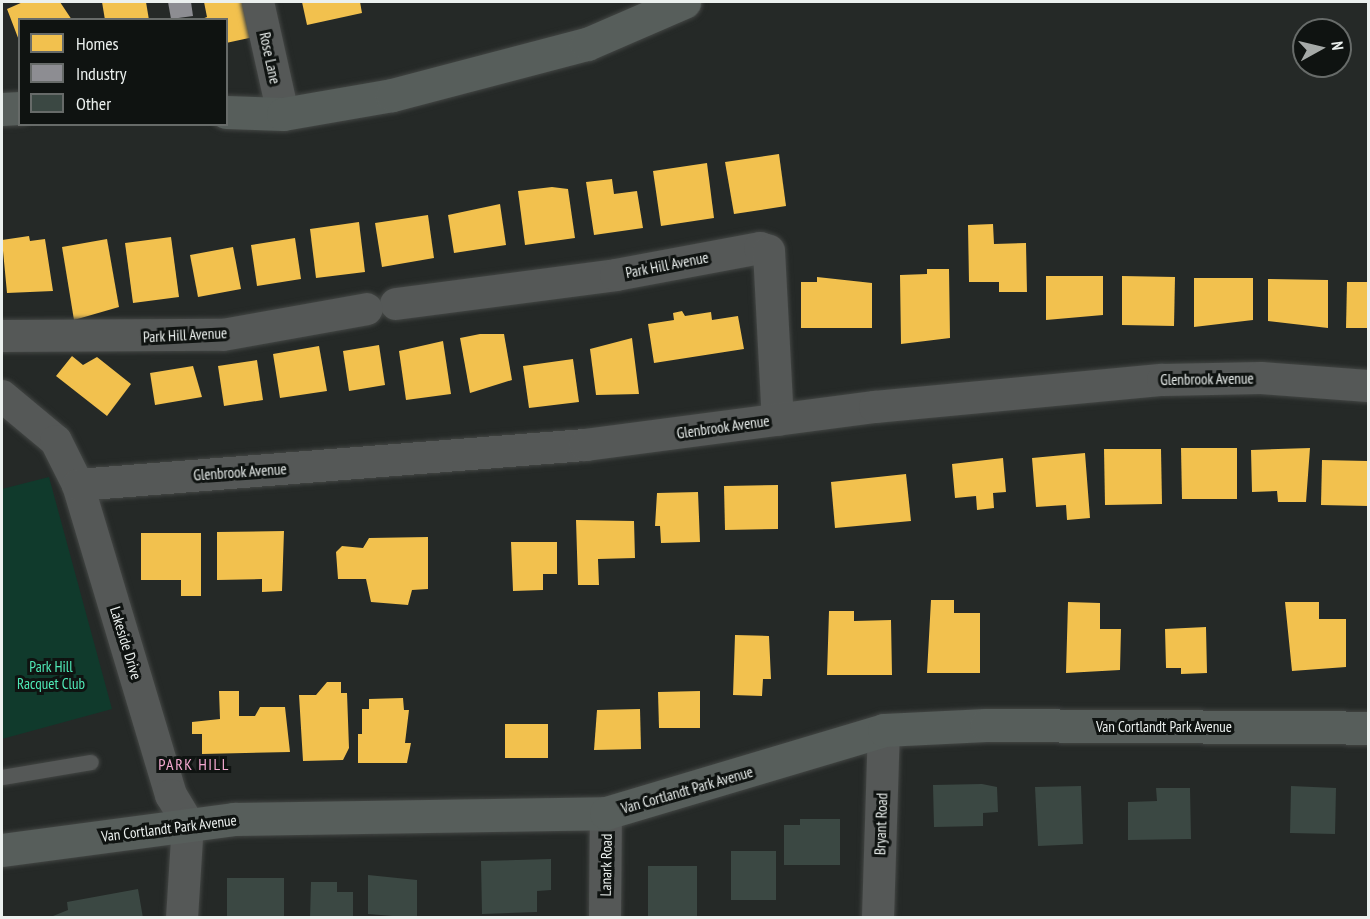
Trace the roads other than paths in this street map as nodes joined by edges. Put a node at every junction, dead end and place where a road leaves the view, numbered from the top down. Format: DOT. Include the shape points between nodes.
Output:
graph roads {
  1 [pos="258,2"];
  2 [pos="684,2"];
  3 [pos="18,108"];
  4 [pos="2,110"];
  5 [pos="228,112"];
  6 [pos="283,114"];
  7 [pos="2,336"];
  8 [pos="1368,386"];
  9 [pos="2,398"];
  10 [pos="778,420"];
  11 [pos="78,485"];
  12 [pos="1368,728"];
  13 [pos="884,730"];
  14 [pos="91,762"];
  15 [pos="2,777"];
  16 [pos="606,813"];
  17 [pos="188,823"];
  18 [pos="2,849"];
  19 [pos="182,918"];
  20 [pos="605,918"];
  21 [pos="878,918"];
  1 -- 6 [label="street, Rose Lane"];
  2 -- 6 [label="street" via="587,44 392,95"];
  3 -- 4 [label="street"];
  5 -- 6 [label="street"];
  7 -- 10 [label="street, Park Hill Avenue" via="223,335 382,307 616,275 760,248 769,251"];
  8 -- 10 [label="street, Glenbrook Avenue" via="1261,378 1163,380"];
  9 -- 11 [label="street, Lakeside Drive" via="56,441"];
  10 -- 11 [label="street, Glenbrook Avenue" via="585,445"];
  11 -- 17 [label="street, Lakeside Drive" via="171,795"];
  12 -- 13 [label="street, Van Cortlandt Park Avenue" via="986,725"];
  13 -- 16 [label="street, Van Cortlandt Park Avenue"];
  13 -- 21 [label="street, Bryant Road"];
  14 -- 15 [label="lane"];
  16 -- 17 [label="street, Van Cortlandt Park Avenue"];
  16 -- 20 [label="street, Lanark Road"];
  17 -- 18 [label="street, Van Cortlandt Park Avenue"];
  17 -- 19 [label="street"];
}
